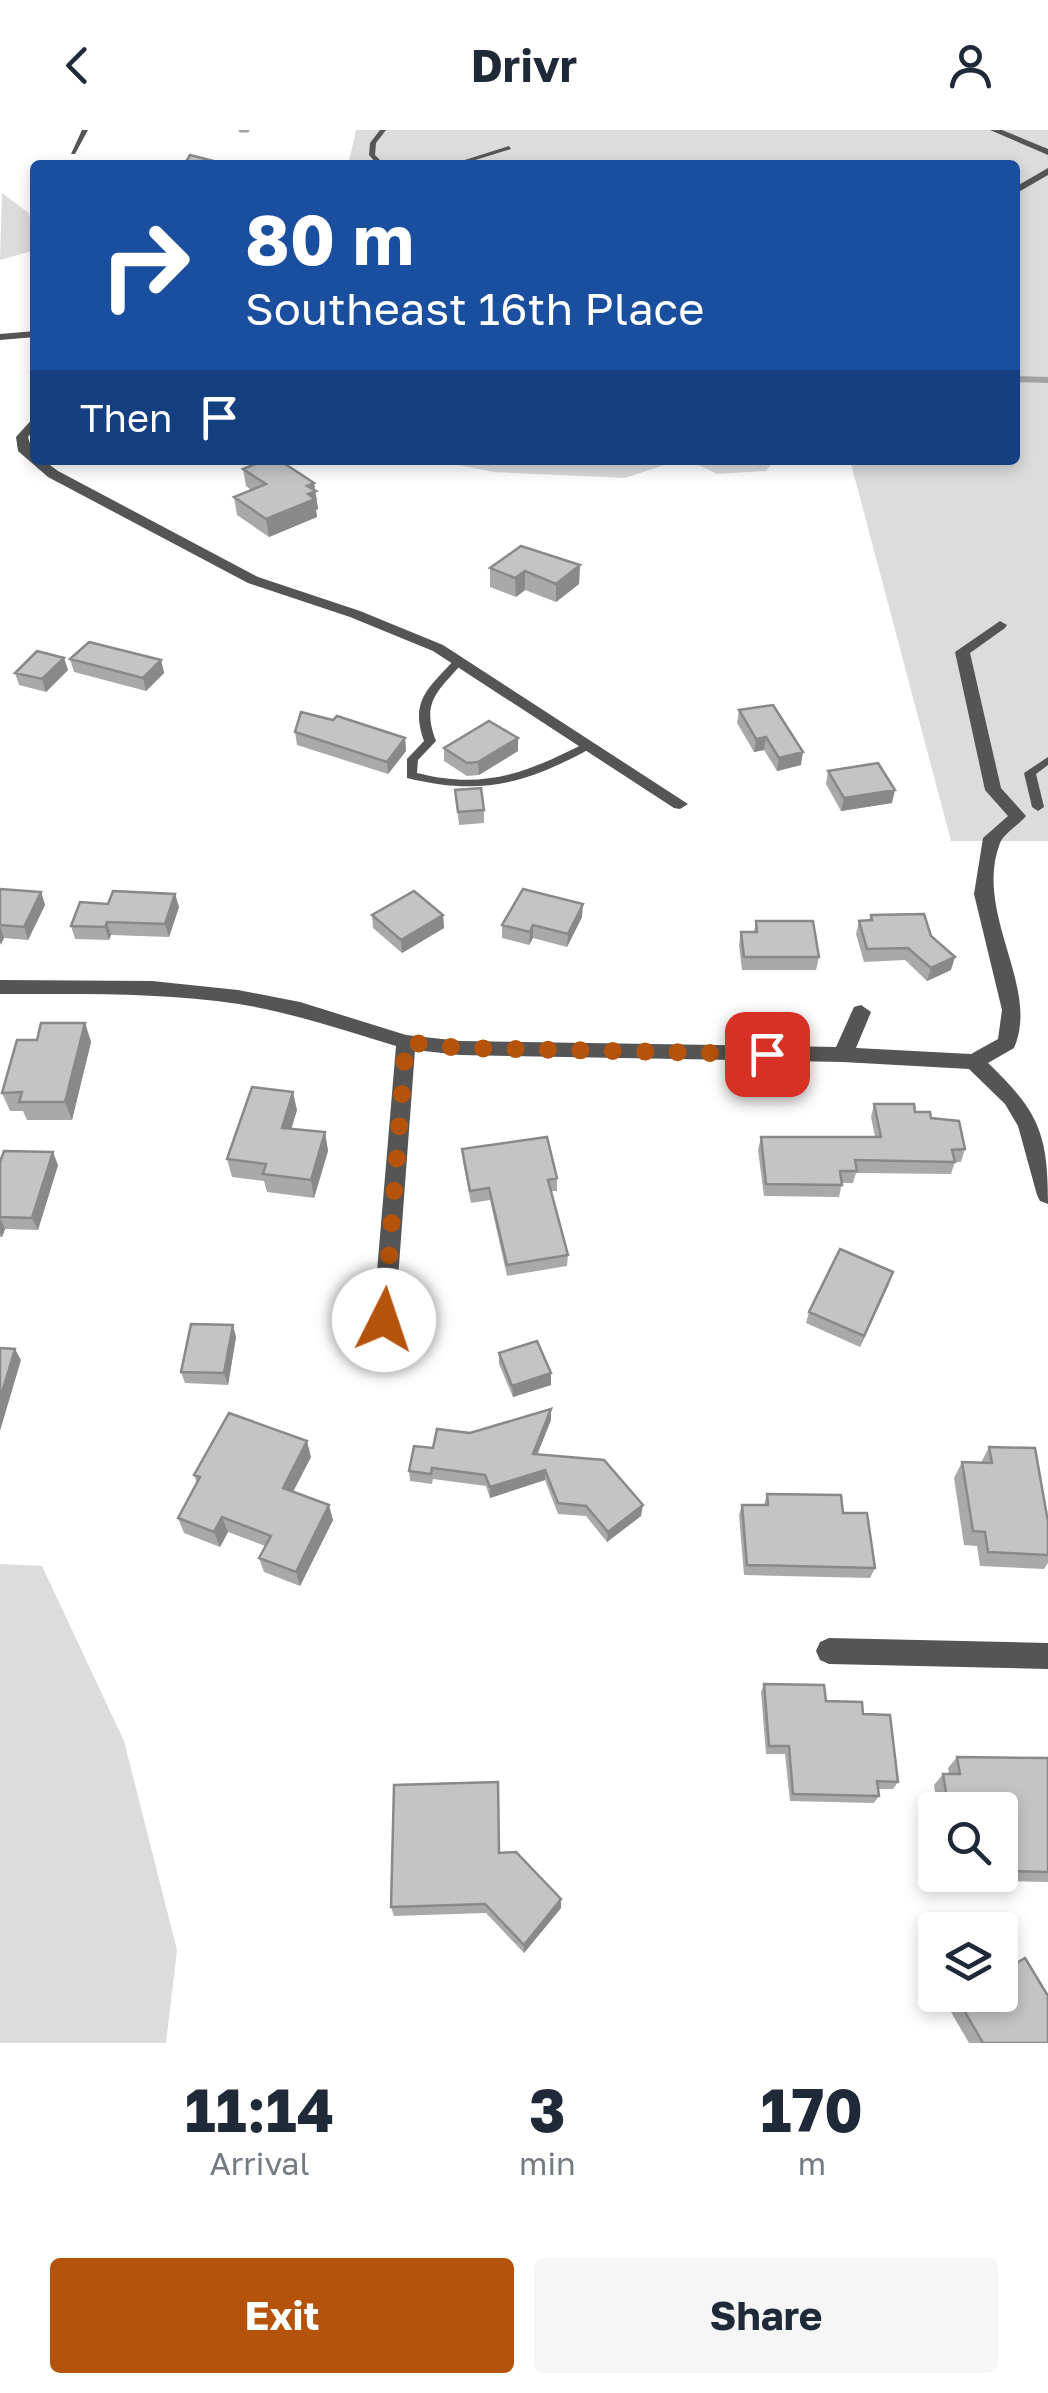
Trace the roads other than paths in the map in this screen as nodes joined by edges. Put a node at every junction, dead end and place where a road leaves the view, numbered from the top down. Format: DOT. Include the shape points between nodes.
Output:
graph roads {
  1 [pos="85,130"];
  2 [pos="382,130"];
  3 [pos="994,130"];
  4 [pos="509,148"];
  5 [pos="1048,152"];
  6 [pos="73,153"];
  7 [pos="377,160"];
  8 [pos="469,160"];
  9 [pos="1048,171"];
  10 [pos="1020,188"];
  11 [pos="30,335"];
  12 [pos="0,338"];
  13 [pos="30,427"];
  14 [pos="30,456"];
  15 [pos="42,465"];
  16 [pos="1000,625"];
  17 [pos="460,661"];
  18 [pos="589,744"];
  19 [pos="1048,760"];
  20 [pos="680,804"];
  21 [pos="1043,807"];
  22 [pos="1018,816"];
  23 [pos="0,987"];
  24 [pos="860,1012"];
  25 [pos="406,1042"];
  26 [pos="843,1056"];
  27 [pos="974,1062"];
  28 [pos="1048,1195"];
  29 [pos="384,1320"];
  30 [pos="830,1651"];
  31 [pos="1048,1656"];
  1 -- 6 [label="lane"];
  2 -- 7 [label="lane" via="373,143"];
  3 -- 5 [label="street"];
  4 -- 8 [label="lane"];
  9 -- 10 [label="street"];
  11 -- 12 [label="street"];
  13 -- 14 [label="street" via="22,437"];
  15 -- 17 [label="street" via="253,580 403,632"];
  16 -- 22 [label="street" via="962,652 993,790"];
  17 -- 18 [label="street"];
  17 -- 18 [label="lane" via="425,700 420,720 430,741 414,759 411,775 442,784 493,784 537,772"];
  18 -- 20 [label="street"];
  19 -- 21 [label="lane" via="1030,773"];
  21 -- 22 [label="lane"];
  22 -- 27 [label="street" via="992,838 983,894 1012,1010 1007,1043"];
  23 -- 25 [label="street" via="152,988 238,997"];
  24 -- 26 [label="street"];
  25 -- 26 [label="street"];
  25 -- 29 [label="street"];
  26 -- 27 [label="street"];
  27 -- 28 [label="street" via="1028,1124"];
  30 -- 31 [label="street"];
}
